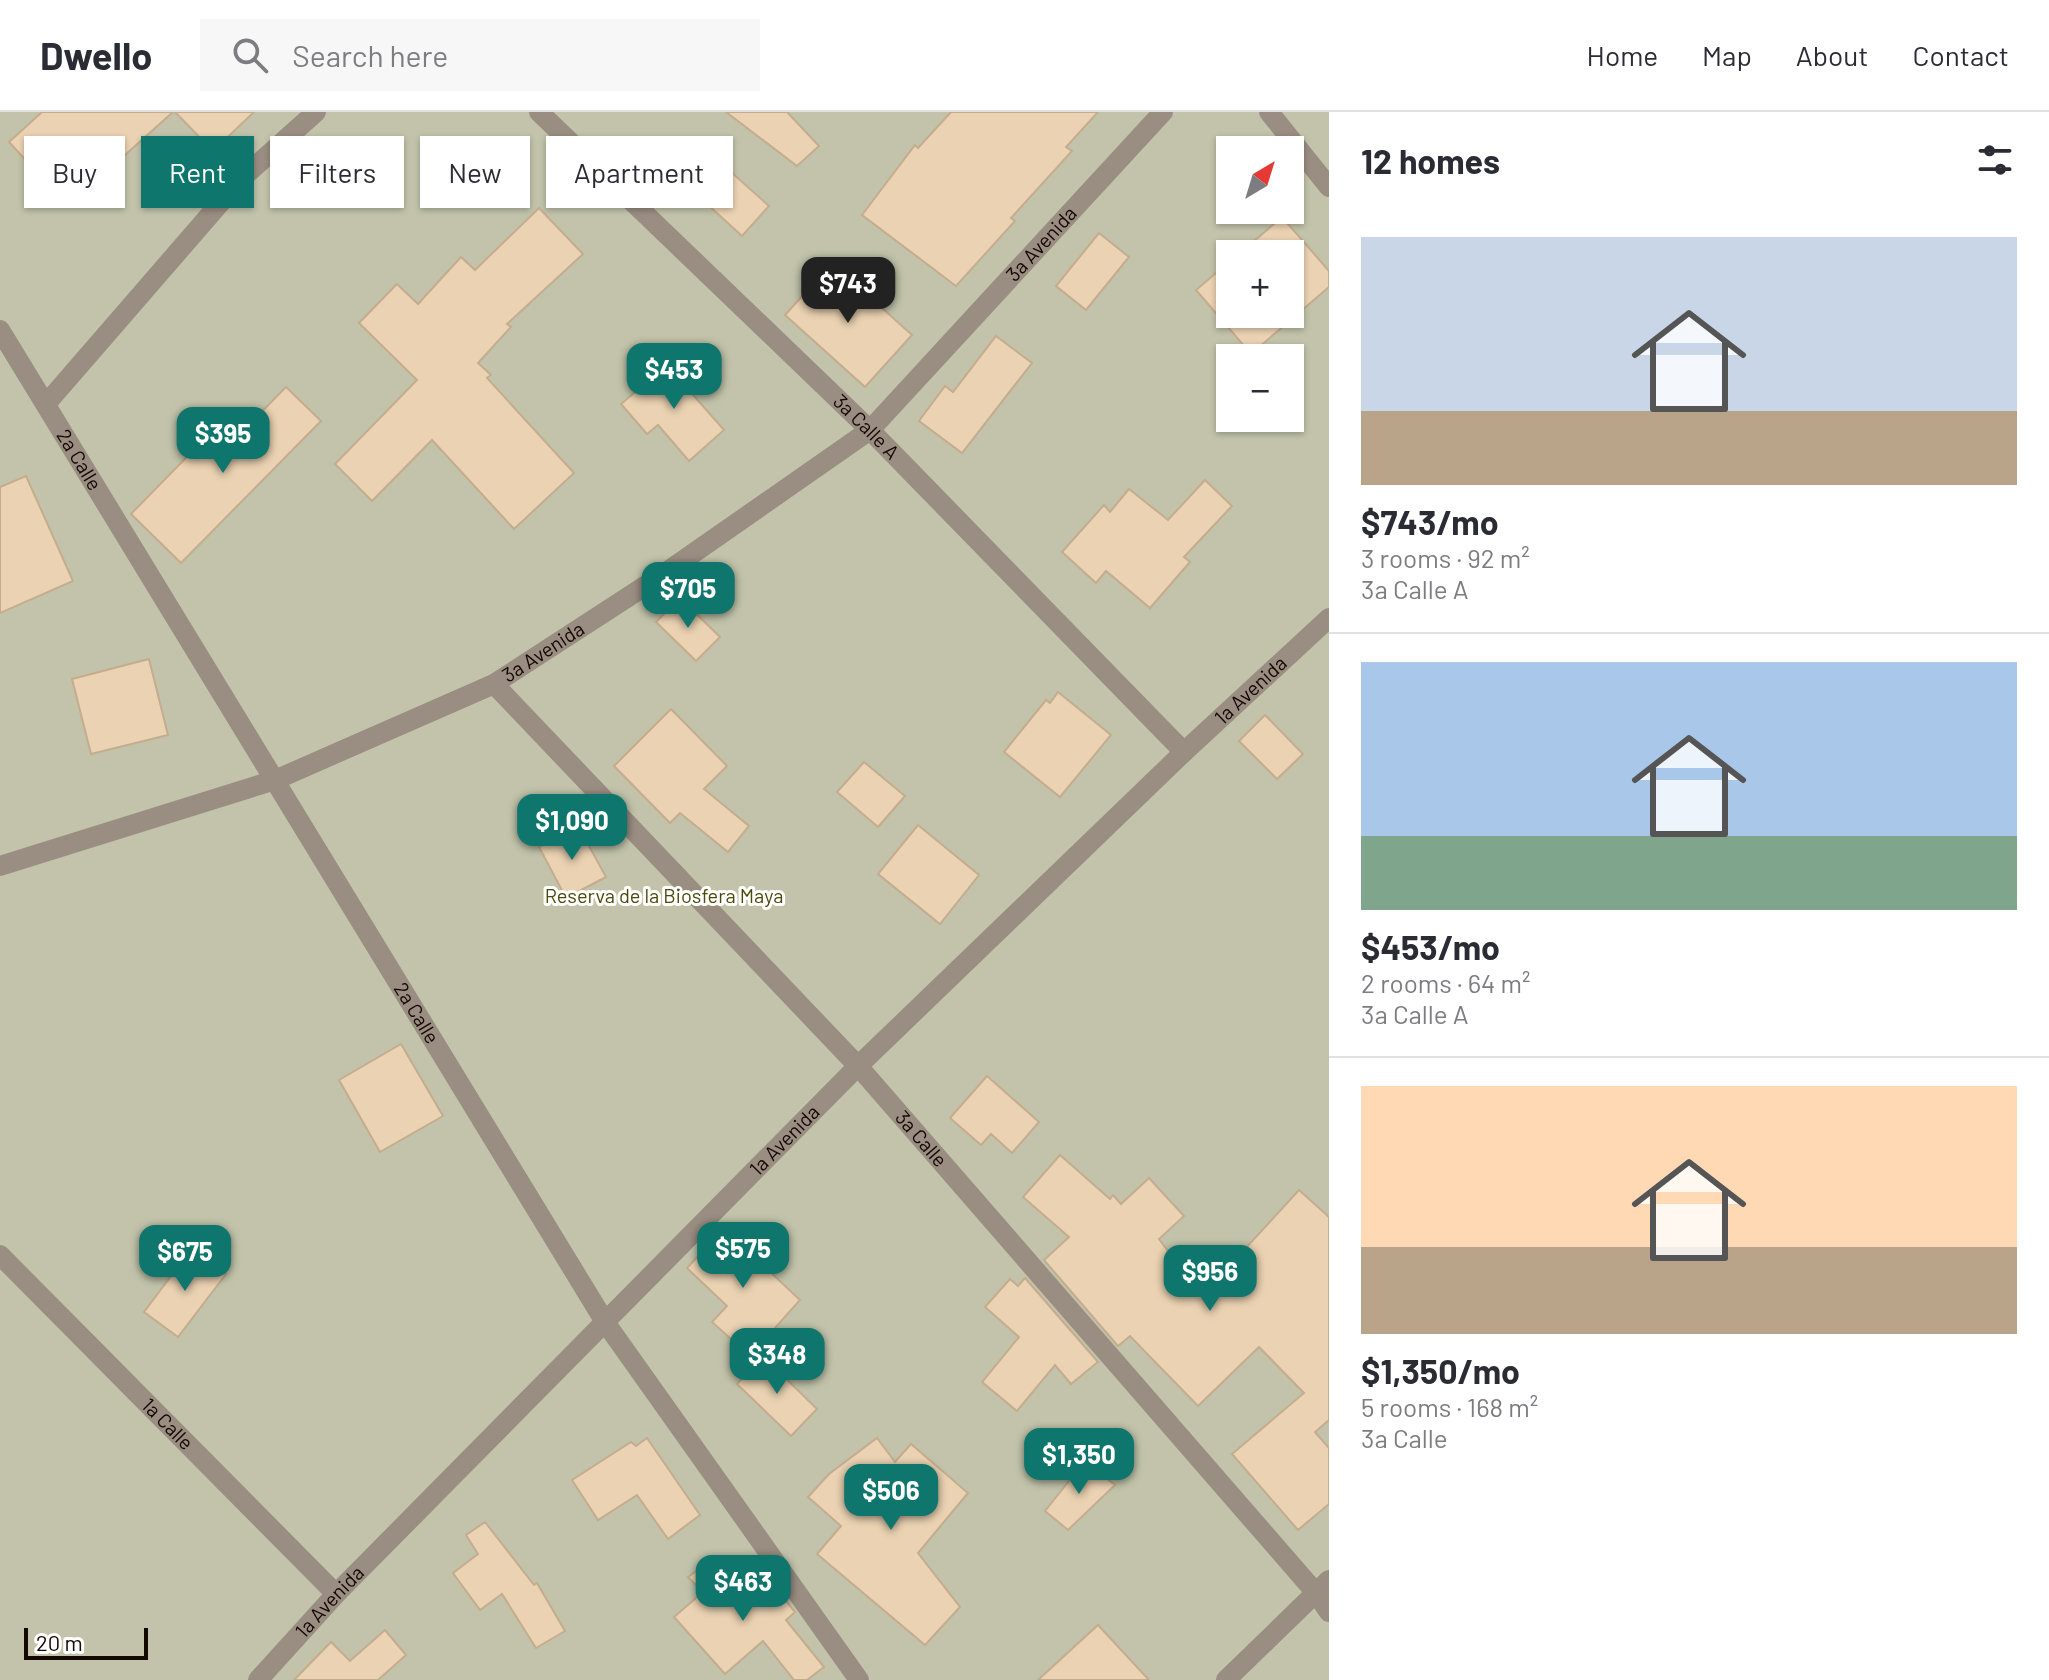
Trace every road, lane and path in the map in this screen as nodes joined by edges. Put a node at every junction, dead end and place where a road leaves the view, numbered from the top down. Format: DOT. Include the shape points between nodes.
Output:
graph roads {
  1 [pos="316,112"];
  2 [pos="539,112"];
  3 [pos="1163,112"];
  4 [pos="1269,112"];
  5 [pos="1329,187"];
  6 [pos="0,330"];
  7 [pos="46,404"];
  8 [pos="870,430"];
  9 [pos="1329,618"];
  10 [pos="494,684"];
  11 [pos="1184,752"];
  12 [pos="275,780"];
  13 [pos="0,866"];
  14 [pos="858,1066"];
  15 [pos="0,1255"];
  16 [pos="605,1322"];
  17 [pos="1322,1587"];
  18 [pos="336,1594"];
  19 [pos="1329,1612"];
  20 [pos="258,1680"];
  21 [pos="859,1680"];
  22 [pos="1226,1680"];
  1 -- 7 [label="street" via="241,179"];
  2 -- 8 [label="street, 3a Calle A"];
  3 -- 8 [label="street, 3a Avenida"];
  4 -- 5 [label="street"];
  6 -- 7 [label="street, 2a Calle"];
  7 -- 12 [label="street, 2a Calle"];
  8 -- 10 [label="street, 3a Avenida"];
  8 -- 11 [label="street, 3a Calle A"];
  9 -- 11 [label="street, 1a Avenida"];
  10 -- 12 [label="street, 3a Avenida"];
  10 -- 14 [label="street, 3a Calle"];
  11 -- 14 [label="street, 1a Avenida"];
  12 -- 13 [label="street, 3a Avenida"];
  12 -- 16 [label="street, 2a Calle"];
  14 -- 16 [label="street, 1a Avenida"];
  14 -- 17 [label="street, 3a Calle"];
  15 -- 18 [label="street, 1a Calle"];
  16 -- 18 [label="street, 1a Avenida"];
  16 -- 21 [label="street, 2a Calle"];
  17 -- 19 [label="street, 3a Calle"];
  17 -- 22 [label="street"];
  18 -- 20 [label="street, 1a Avenida"];
}
